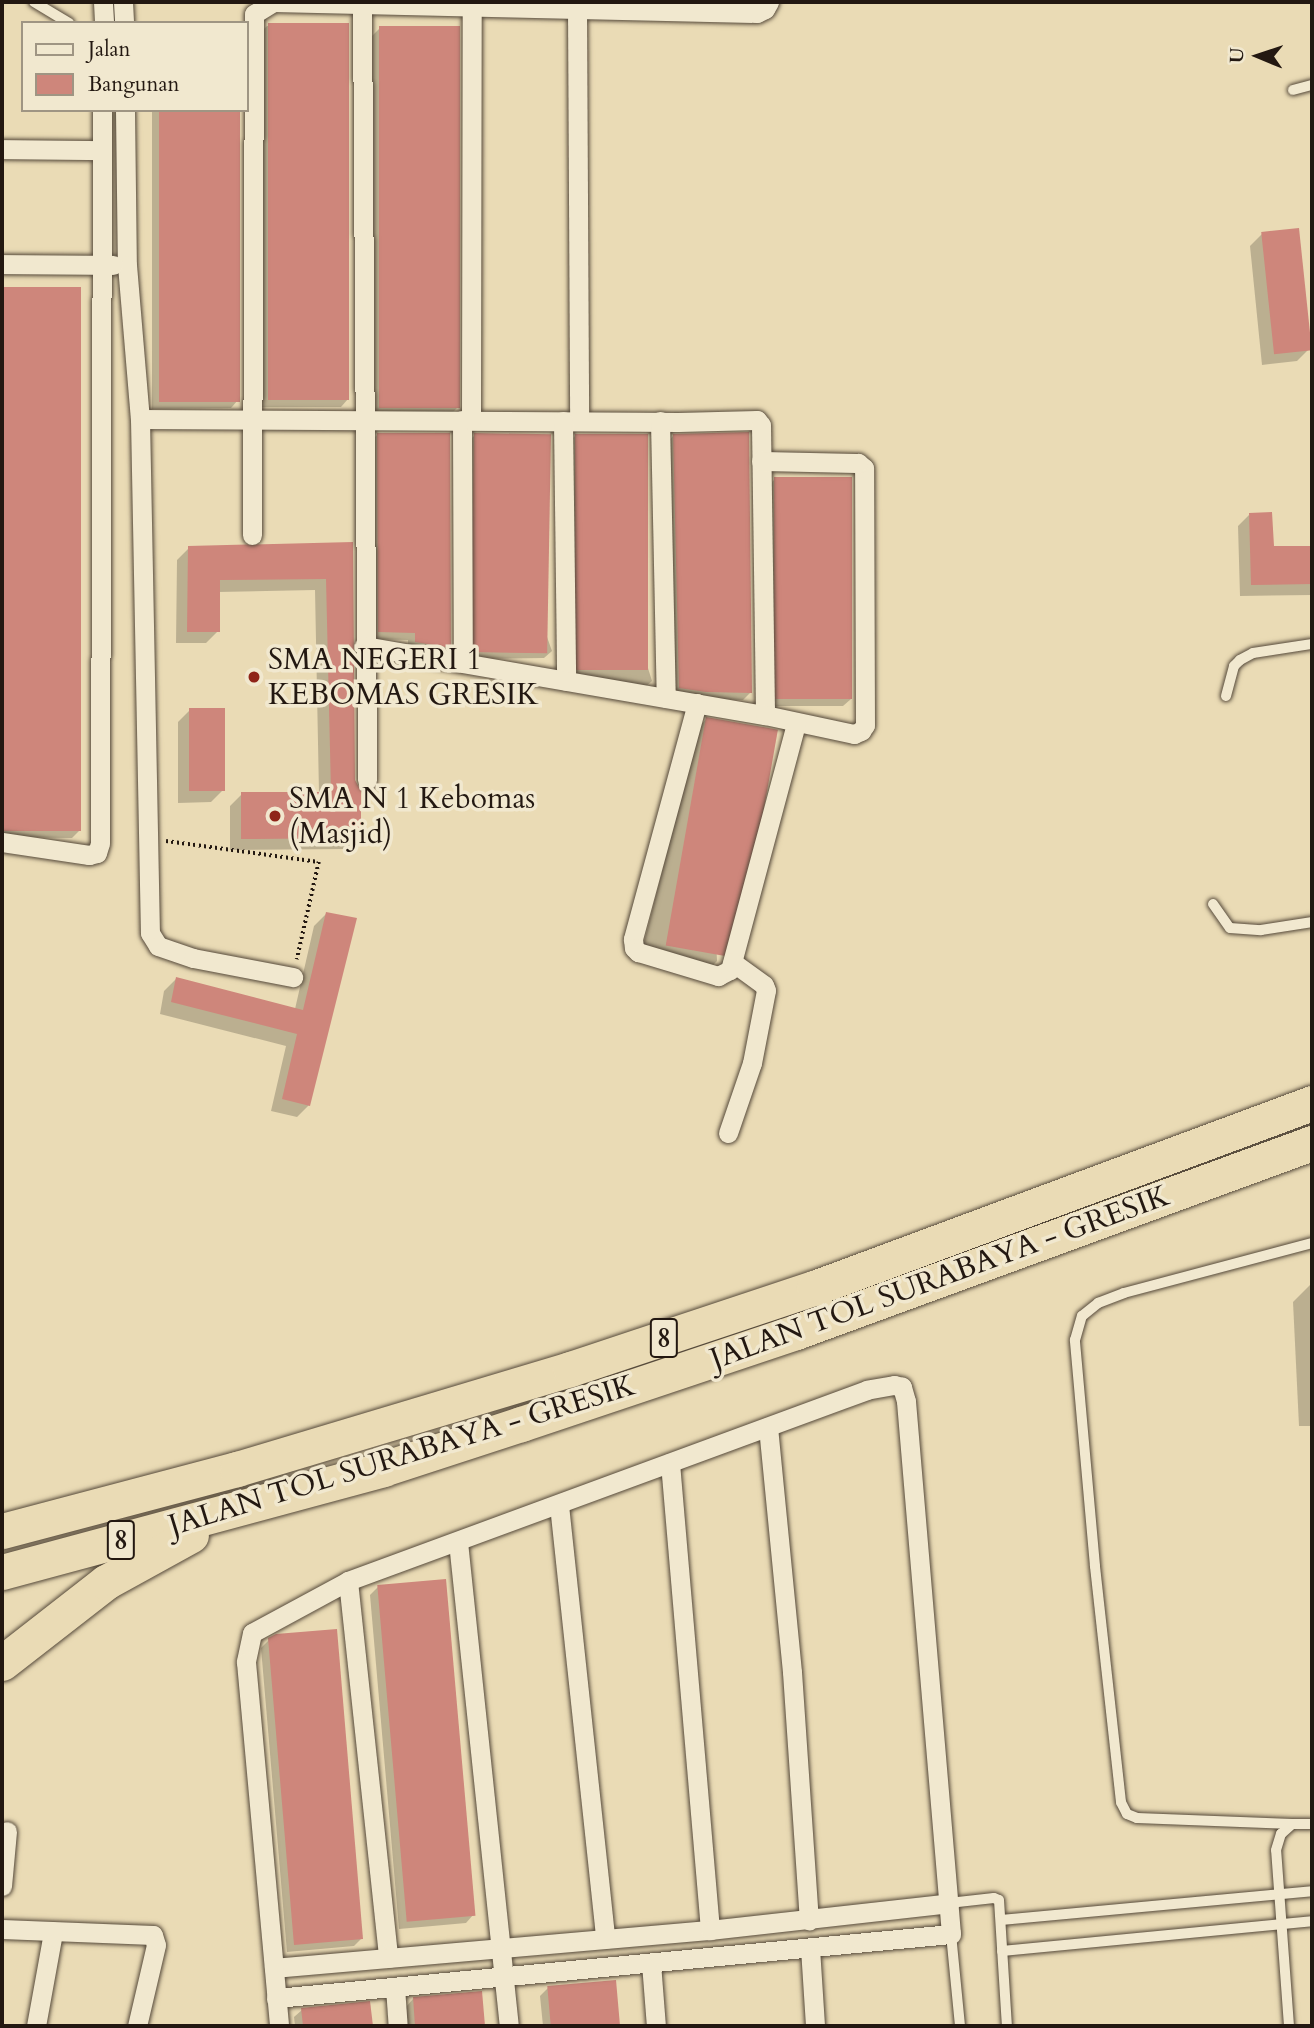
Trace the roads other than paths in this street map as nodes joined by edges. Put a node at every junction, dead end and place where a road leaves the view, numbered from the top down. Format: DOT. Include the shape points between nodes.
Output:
graph roads {
  1 [pos="34,2"];
  2 [pos="103,2"];
  3 [pos="124,2"];
  4 [pos="769,2"];
  5 [pos="362,3"];
  6 [pos="472,5"];
  7 [pos="637,5"];
  8 [pos="577,7"];
  9 [pos="66,21"];
  10 [pos="104,21"];
  11 [pos="124,21"];
  12 [pos="1312,85"];
  13 [pos="1293,90"];
  14 [pos="102,112"];
  15 [pos="125,112"];
  16 [pos="2,149"];
  17 [pos="100,150"];
  18 [pos="2,264"];
  19 [pos="100,265"];
  20 [pos="127,265"];
  21 [pos="140,419"];
  22 [pos="253,419"];
  23 [pos="363,420"];
  24 [pos="466,420"];
  25 [pos="571,421"];
  26 [pos="660,421"];
  27 [pos="761,461"];
  28 [pos="252,535"];
  29 [pos="1312,644"];
  30 [pos="364,646"];
  31 [pos="463,663"];
  32 [pos="566,681"];
  33 [pos="1226,696"];
  34 [pos="666,698"];
  35 [pos="696,703"];
  36 [pos="765,715"];
  37 [pos="796,723"];
  38 [pos="367,780"];
  39 [pos="2,842"];
  40 [pos="1213,904"];
  41 [pos="1312,922"];
  42 [pos="732,962"];
  43 [pos="293,977"];
  44 [pos="1312,1103"];
  45 [pos="728,1133"];
  46 [pos="1312,1143"];
  47 [pos="1312,1243"];
  48 [pos="768,1427"];
  49 [pos="670,1463"];
  50 [pos="559,1505"];
  51 [pos="240,1508"];
  52 [pos="2,1531"];
  53 [pos="458,1542"];
  54 [pos="2,1572"];
  55 [pos="348,1581"];
  56 [pos="2,1663"];
  57 [pos="1292,1824"];
  58 [pos="1312,1824"];
  59 [pos="7,1831"];
  60 [pos="2,1886"];
  61 [pos="1312,1891"];
  62 [pos="1278,1894"];
  63 [pos="949,1902"];
  64 [pos="809,1920"];
  65 [pos="1001,1920"];
  66 [pos="1312,1921"];
  67 [pos="1282,1923"];
  68 [pos="2,1929"];
  69 [pos="710,1930"];
  70 [pos="52,1932"];
  71 [pos="951,1934"];
  72 [pos="605,1939"];
  73 [pos="501,1948"];
  74 [pos="810,1948"];
  75 [pos="1002,1951"];
  76 [pos="388,1958"];
  77 [pos="651,1962"];
  78 [pos="274,1968"];
  79 [pos="504,1977"];
  80 [pos="395,1987"];
  81 [pos="276,1998"];
  82 [pos="36,2026"];
  83 [pos="137,2026"];
  84 [pos="279,2026"];
  85 [pos="398,2026"];
  86 [pos="509,2026"];
  87 [pos="656,2026"];
  88 [pos="815,2026"];
  89 [pos="960,2026"];
  90 [pos="1007,2026"];
  91 [pos="1289,2026"];
  1 -- 9 [label="lane"];
  2 -- 10 [label="street"];
  3 -- 11 [label="street"];
  4 -- 7 [label="street" via="757,13"];
  5 -- 6 [label="street"];
  5 -- 22 [label="street" via="273,2 254,14"];
  5 -- 23 [label="street"];
  6 -- 8 [label="street"];
  6 -- 24 [label="street"];
  7 -- 8 [label="street"];
  8 -- 25 [label="street"];
  12 -- 13 [label="lane"];
  14 -- 17 [label="street"];
  15 -- 20 [label="street"];
  16 -- 17 [label="street"];
  17 -- 19 [label="street"];
  18 -- 19 [label="street"];
  19 -- 20 [label="street"];
  19 -- 39 [label="street" via="100,843 97,853 89,855"];
  20 -- 21 [label="street"];
  21 -- 22 [label="street"];
  21 -- 43 [label="street" via="150,933 158,946 193,958"];
  22 -- 23 [label="street"];
  22 -- 28 [label="street"];
  23 -- 24 [label="street"];
  23 -- 30 [label="street"];
  24 -- 25 [label="street"];
  24 -- 31 [label="street"];
  25 -- 26 [label="street"];
  25 -- 32 [label="street"];
  26 -- 27 [label="street" via="757,420"];
  26 -- 34 [label="street"];
  27 -- 36 [label="street"];
  27 -- 37 [label="street" via="858,463 864,468 865,725 855,734"];
  29 -- 33 [label="lane" via="1253,653 1240,660"];
  30 -- 31 [label="street"];
  30 -- 38 [label="street"];
  31 -- 32 [label="street"];
  32 -- 34 [label="street"];
  34 -- 35 [label="street"];
  35 -- 36 [label="street"];
  35 -- 42 [label="street" via="632,939 634,948 718,976 725,975"];
  36 -- 37 [label="street"];
  37 -- 42 [label="street"];
  40 -- 41 [label="lane" via="1230,928 1261,930"];
  42 -- 45 [label="street" via="766,990 752,1063"];
  44 -- 52 [label="highway, JALAN TOL SURABAYA - GRESIK / 8" via="814,1288 570,1369 237,1469"];
  46 -- 51 [label="highway, JALAN TOL SURABAYA - GRESIK / 8" via="796,1332 383,1469"];
  47 -- 57 [label="lane" via="1098,1303 1082,1316 1075,1340 1121,1802 1127,1814 1137,1818"];
  48 -- 49 [label="street"];
  48 -- 63 [label="street" via="867,1390 897,1385 905,1394"];
  48 -- 64 [label="street" via="792,1672"];
  49 -- 50 [label="street"];
  49 -- 69 [label="street"];
  50 -- 53 [label="street"];
  50 -- 72 [label="street"];
  51 -- 54 [label="highway, JALAN TOL SURABAYA - GRESIK / 8"];
  51 -- 56 [label="highway" via="106,1582"];
  53 -- 55 [label="street"];
  53 -- 73 [label="street"];
  55 -- 76 [label="street"];
  55 -- 78 [label="street" via="252,1633 247,1646"];
  57 -- 58 [label="lane"];
  57 -- 62 [label="lane" via="1281,1834 1276,1850"];
  59 -- 60 [label="street"];
  61 -- 62 [label="lane"];
  62 -- 65 [label="lane"];
  62 -- 67 [label="lane"];
  63 -- 64 [label="street"];
  63 -- 65 [label="lane" via="996,1898"];
  63 -- 71 [label="street"];
  64 -- 69 [label="street"];
  65 -- 75 [label="lane"];
  66 -- 67 [label="lane"];
  67 -- 75 [label="lane"];
  67 -- 91 [label="lane"];
  68 -- 70 [label="street"];
  69 -- 72 [label="street"];
  70 -- 82 [label="street"];
  70 -- 83 [label="street" via="155,1937"];
  71 -- 74 [label="street"];
  71 -- 89 [label="lane"];
  72 -- 73 [label="street"];
  73 -- 76 [label="street"];
  73 -- 79 [label="street"];
  74 -- 77 [label="street"];
  74 -- 88 [label="street"];
  75 -- 90 [label="lane"];
  76 -- 78 [label="street"];
  77 -- 79 [label="street"];
  77 -- 87 [label="street"];
  78 -- 81 [label="street"];
  79 -- 80 [label="street"];
  79 -- 86 [label="street"];
  80 -- 81 [label="street"];
  80 -- 85 [label="street"];
  81 -- 84 [label="street"];
}
